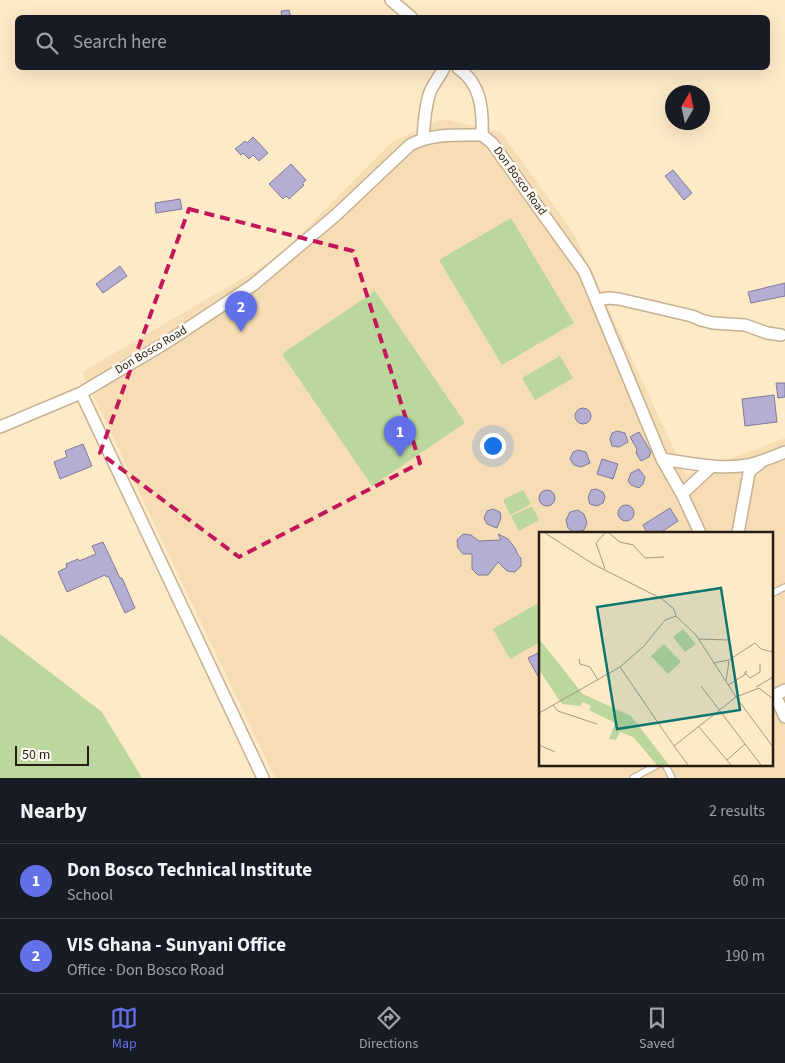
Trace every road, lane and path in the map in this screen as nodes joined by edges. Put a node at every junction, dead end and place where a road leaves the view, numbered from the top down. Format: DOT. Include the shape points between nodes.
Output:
graph roads {
  1 [pos="391,0"];
  2 [pos="408,15"];
  3 [pos="443,70"];
  4 [pos="461,70"];
  5 [pos="482,134"];
  6 [pos="424,139"];
  7 [pos="596,300"];
  8 [pos="781,335"];
  9 [pos="81,393"];
  10 [pos="0,427"];
  11 [pos="785,452"];
  12 [pos="662,459"];
  13 [pos="764,461"];
  14 [pos="712,466"];
  15 [pos="682,494"];
  16 [pos="700,532"];
  17 [pos="738,532"];
  18 [pos="785,587"];
  19 [pos="772,594"];
  20 [pos="775,694"];
  21 [pos="785,717"];
  22 [pos="655,766"];
  23 [pos="666,766"];
  24 [pos="263,778"];
  25 [pos="633,778"];
  26 [pos="672,778"];
  1 -- 2 [label="street"];
  3 -- 6 [label="street" via="430,92"];
  4 -- 5 [label="street" via="475,85 483,114"];
  5 -- 6 [label="street, Don Bosco Road"];
  5 -- 7 [label="street, Don Bosco Road" via="492,142 584,271"];
  6 -- 9 [label="street, Don Bosco Road" via="410,146 336,215 253,285 168,342"];
  7 -- 8 [label="street" via="619,300 713,323 745,325"];
  7 -- 12 [label="street, Don Bosco Road"];
  9 -- 10 [label="street, Don Bosco Road"];
  9 -- 24 [label="street"];
  11 -- 13 [label="street"];
  12 -- 14 [label="street"];
  12 -- 15 [label="street, Don Bosco Road"];
  13 -- 14 [label="street"];
  13 -- 17 [label="street" via="749,473"];
  14 -- 15 [label="street"];
  15 -- 16 [label="street, Don Bosco Road"];
  18 -- 19 [label="lane"];
  20 -- 21 [label="street"];
  22 -- 25 [label="lane"];
  23 -- 26 [label="lane"];
}
